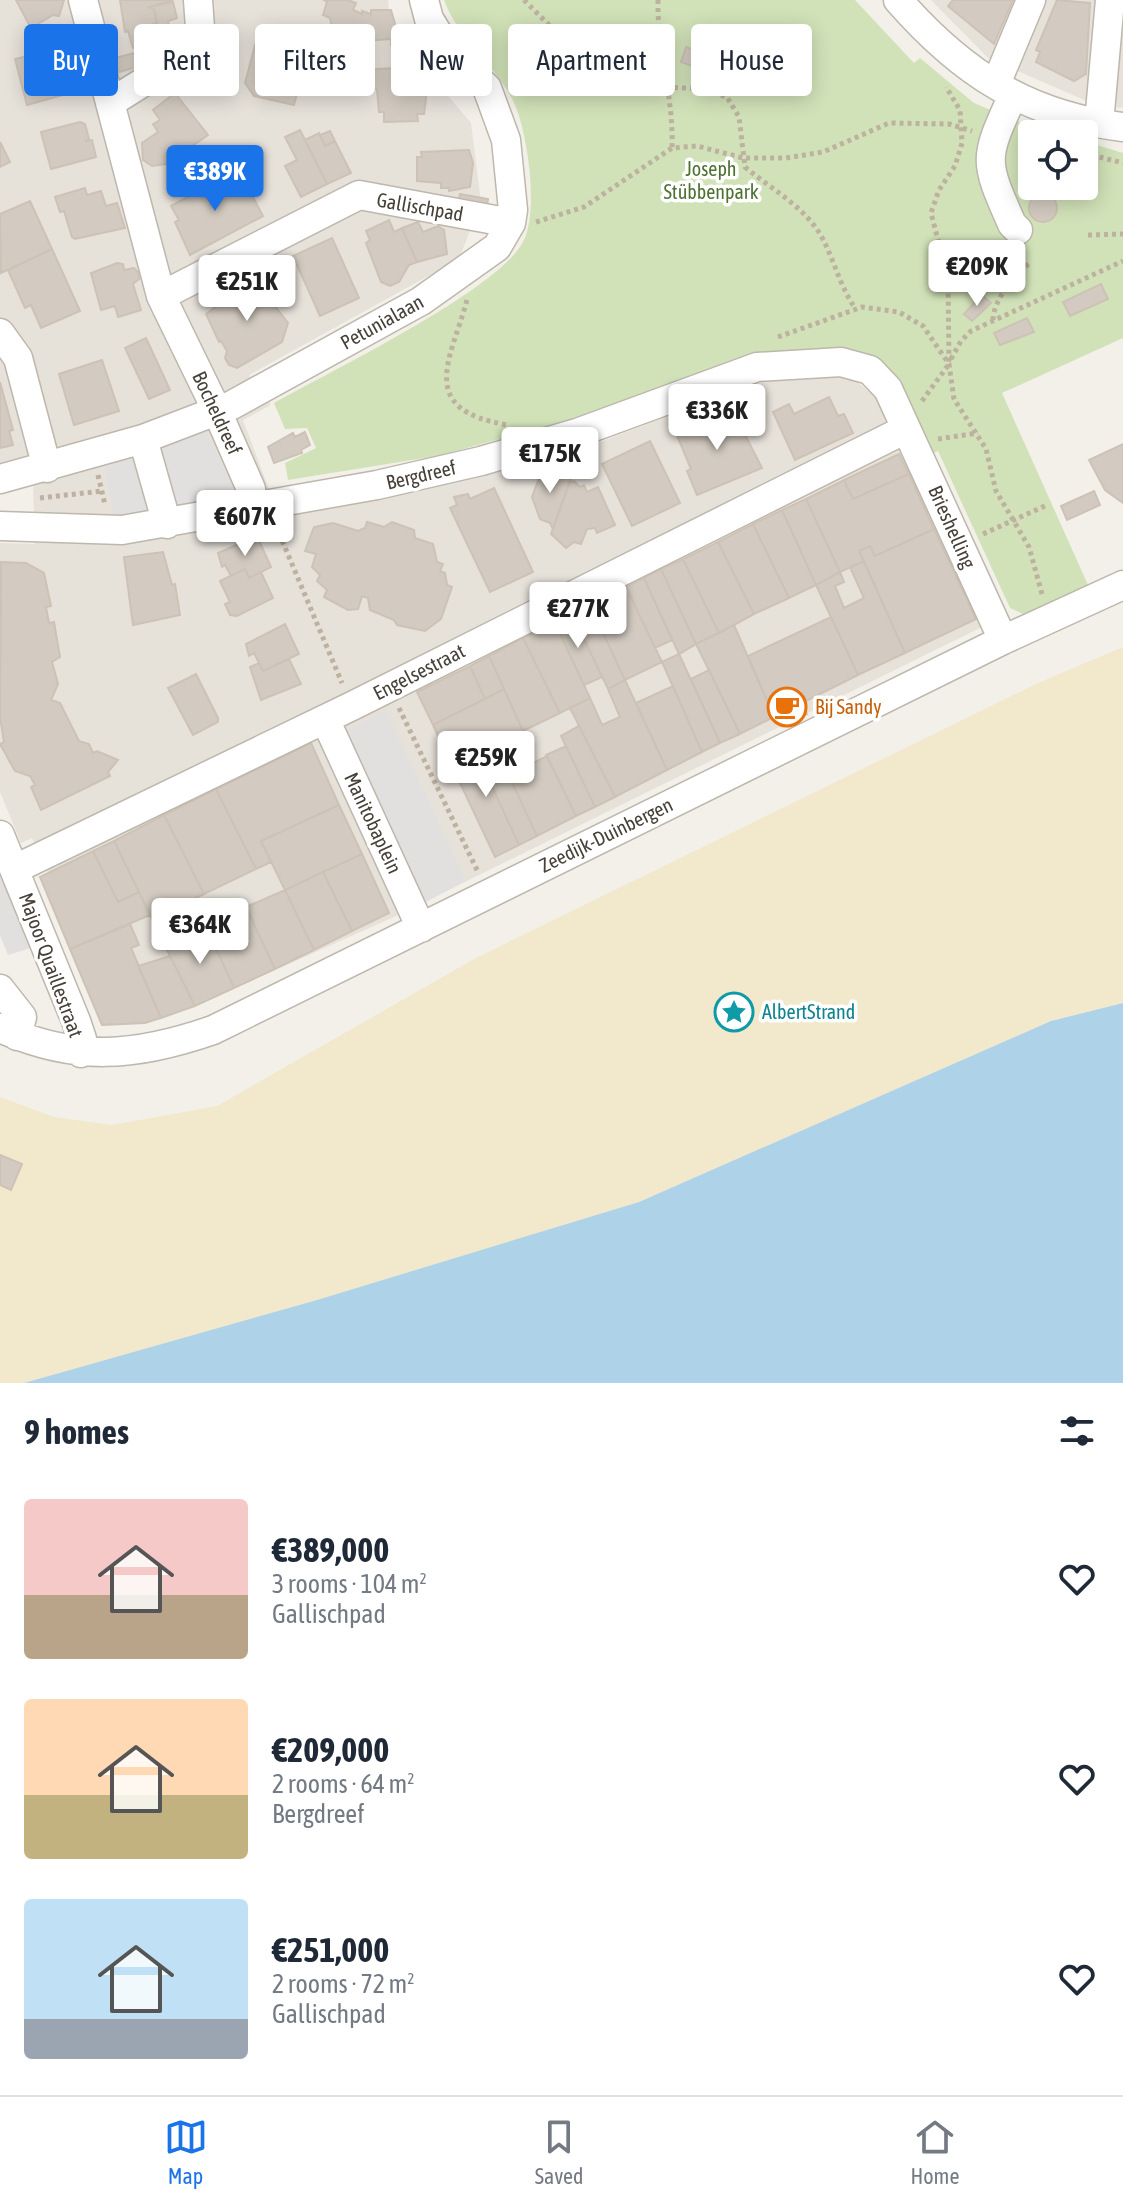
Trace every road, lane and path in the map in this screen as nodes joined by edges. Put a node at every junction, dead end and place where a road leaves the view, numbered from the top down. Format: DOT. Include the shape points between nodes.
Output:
graph roads {
  1 [pos="83,0"];
  2 [pos="198,0"];
  3 [pos="424,0"];
  4 [pos="524,0"];
  5 [pos="658,0"];
  6 [pos="898,0"];
  7 [pos="1031,0"];
  8 [pos="1110,0"];
  9 [pos="548,24"];
  10 [pos="660,24"];
  11 [pos="942,83"];
  12 [pos="675,88"];
  13 [pos="1004,90"];
  14 [pos="668,96"];
  15 [pos="110,103"];
  16 [pos="1111,125"];
  17 [pos="962,128"];
  18 [pos="994,138"];
  19 [pos="1018,144"];
  20 [pos="672,148"];
  21 [pos="1098,157"];
  22 [pos="743,158"];
  23 [pos="1123,163"];
  24 [pos="511,223"];
  25 [pos="1018,230"];
  26 [pos="1123,234"];
  27 [pos="1088,235"];
  28 [pos="1123,261"];
  29 [pos="1032,262"];
  30 [pos="462,274"];
  31 [pos="161,296"];
  32 [pos="855,308"];
  33 [pos="993,320"];
  34 [pos="0,333"];
  35 [pos="770,341"];
  36 [pos="949,364"];
  37 [pos="217,411"];
  38 [pos="520,426"];
  39 [pos="907,429"];
  40 [pos="978,433"];
  41 [pos="143,439"];
  42 [pos="93,454"];
  43 [pos="47,468"];
  44 [pos="0,479"];
  45 [pos="1047,505"];
  46 [pos="261,510"];
  47 [pos="1014,521"];
  48 [pos="167,524"];
  49 [pos="0,526"];
  50 [pos="106,529"];
  51 [pos="960,544"];
  52 [pos="1123,585"];
  53 [pos="1051,617"];
  54 [pos="1003,640"];
  55 [pos="389,687"];
  56 [pos="352,706"];
  57 [pos="325,719"];
  58 [pos="0,835"];
  59 [pos="15,869"];
  60 [pos="488,893"];
  61 [pos="421,928"];
  62 [pos="0,989"];
  63 [pos="9,1032"];
  64 [pos="81,1053"];
  1 -- 15 [label="street, Bocheldreef"];
  2 -- 15 [label="street" via="200,28 193,51"];
  3 -- 24 [label="street" via="450,53 487,88 498,114 510,171"];
  4 -- 9 [label="path"];
  5 -- 10 [label="path"];
  6 -- 13 [label="street" via="952,57"];
  7 -- 13 [label="street"];
  8 -- 16 [label="street"];
  11 -- 17 [label="path" via="957,100"];
  12 -- 22 [label="path" via="727,97 739,117"];
  13 -- 16 [label="street" via="1057,113"];
  13 -- 18 [label="street"];
  14 -- 20 [label="path"];
  15 -- 31 [label="street, Bocheldreef"];
  17 -- 18 [label="path"];
  17 -- 22 [label="path" via="889,123 823,152"];
  17 -- 36 [label="path" via="960,154 931,213 948,278"];
  18 -- 19 [label="path"];
  18 -- 25 [label="street" via="988,163"];
  20 -- 22 [label="path" via="697,146"];
  20 -- 24 [label="path" via="584,207 550,220"];
  21 -- 23 [label="path"];
  22 -- 32 [label="path" via="745,167 819,233"];
  24 -- 30 [label="street, Petunialaan" via="497,247"];
  24 -- 31 [label="street, Gallischpad" via="359,195"];
  26 -- 27 [label="path"];
  28 -- 33 [label="path"];
  29 -- 33 [label="path" via="1001,294"];
  30 -- 37 [label="street, Petunialaan"];
  30 -- 38 [label="path" via="470,288 446,362 448,385 482,421"];
  31 -- 37 [label="street, Bocheldreef"];
  32 -- 35 [label="path"];
  32 -- 36 [label="path" via="887,308 911,318 935,340"];
  33 -- 36 [label="path" via="961,341"];
  34 -- 43 [label="street" via="18,358"];
  36 -- 39 [label="path"];
  36 -- 40 [label="path" via="954,399"];
  37 -- 41 [label="street, Petunialaan"];
  37 -- 46 [label="street, Bocheldreef"];
  39 -- 40 [label="path"];
  39 -- 46 [label="street, Bergdreef" via="888,389 870,370 841,362 783,363 757,367 638,413 481,461"];
  39 -- 51 [label="street, Brieshelling"];
  39 -- 55 [label="street, Engelsestraat"];
  40 -- 47 [label="path" via="996,491"];
  41 -- 42 [label="street, Petunialaan"];
  41 -- 48 [label="street"];
  42 -- 43 [label="street, Petunialaan"];
  42 -- 50 [label="path"];
  43 -- 44 [label="street, Petunialaan"];
  45 -- 47 [label="path"];
  46 -- 48 [label="street, Bergdreef"];
  46 -- 56 [label="path"];
  47 -- 51 [label="path"];
  47 -- 53 [label="path" via="1029,547"];
  48 -- 50 [label="street, Bergdreef"];
  49 -- 50 [label="street, Bergdreef"];
  51 -- 54 [label="street, Brieshelling"];
  52 -- 53 [label="street, Zeedijk-Duinbergen"];
  53 -- 54 [label="street, Zeedijk-Duinbergen"];
  54 -- 60 [label="street, Zeedijk-Duinbergen"];
  55 -- 56 [label="street, Engelsestraat"];
  55 -- 60 [label="path"];
  56 -- 57 [label="street, Engelsestraat"];
  57 -- 59 [label="street, Engelsestraat"];
  57 -- 61 [label="street, Manitobaplein"];
  58 -- 59 [label="street, Majoor Quaillestraat"];
  59 -- 64 [label="street, Majoor Quaillestraat" via="76,1021"];
  60 -- 61 [label="street, Zeedijk-Duinbergen"];
  61 -- 64 [label="street, Zeedijk-Duinbergen" via="201,1034 140,1051"];
  62 -- 63 [label="street" via="22,1017"];
  63 -- 64 [label="street, Zeedijk-Duinbergen"];
}
